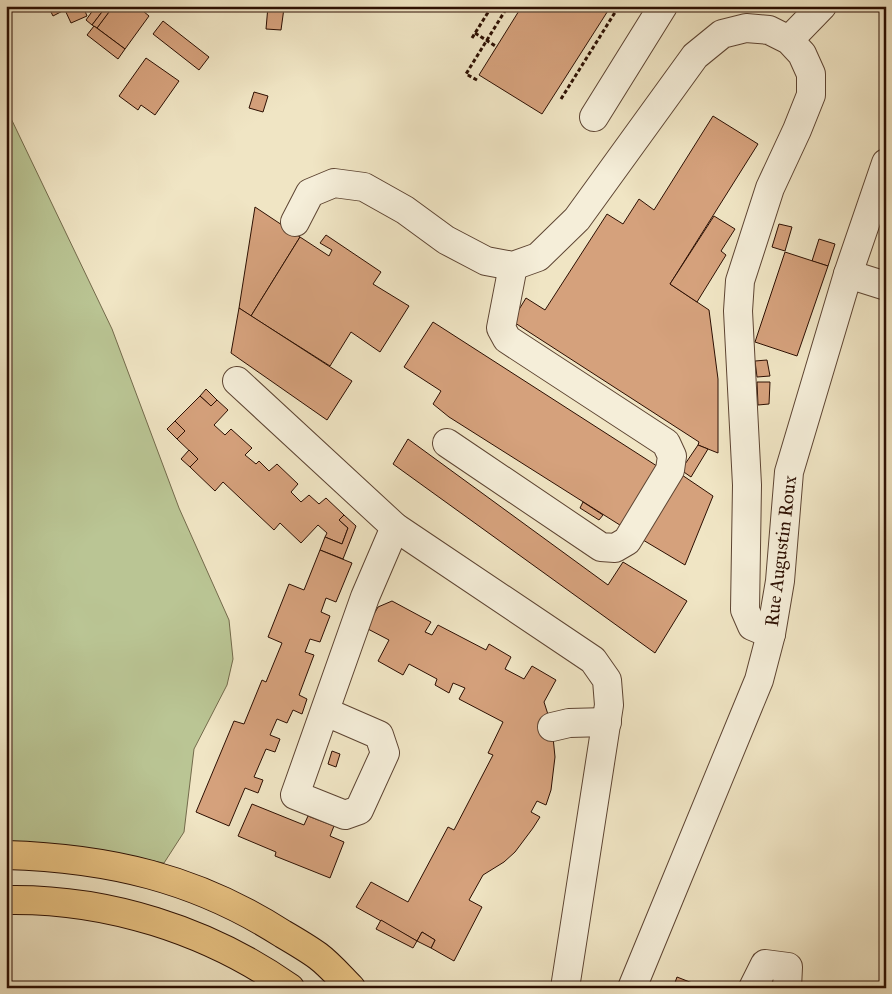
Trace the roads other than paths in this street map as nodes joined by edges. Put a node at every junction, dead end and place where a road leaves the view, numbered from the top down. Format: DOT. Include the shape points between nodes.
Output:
graph roads {
  1 [pos="663,6"];
  2 [pos="822,6"];
  3 [pos="789,40"];
  4 [pos="594,117"];
  5 [pos="886,163"];
  6 [pos="295,222"];
  7 [pos="513,266"];
  8 [pos="848,274"];
  9 [pos="886,286"];
  10 [pos="237,381"];
  11 [pos="447,443"];
  12 [pos="395,527"];
  13 [pos="771,634"];
  14 [pos="326,712"];
  15 [pos="607,722"];
  16 [pos="552,727"];
  17 [pos="6,855"];
  18 [pos="6,900"];
  19 [pos="290,988"];
  20 [pos="351,988"];
  21 [pos="565,988"];
  22 [pos="632,988"];
  23 [pos="753,988"];
  24 [pos="787,988"];
  1 -- 4 [label="street"];
  2 -- 3 [label="street"];
  3 -- 7 [label="street" via="769,30 746,28 722,34 694,56 577,219 538,257"];
  3 -- 13 [label="street" via="802,54 811,74 811,95 770,188 740,281 738,310 747,485 745,610 752,626"];
  5 -- 8 [label="street, Rue Augustin Roux"];
  6 -- 7 [label="street" via="310,193 334,183 364,187 405,210 446,240 486,261"];
  7 -- 11 [label="street" via="501,328 507,339 666,443 672,456 670,470 627,541 615,548 601,547"];
  8 -- 9 [label="street"];
  8 -- 13 [label="street, Rue Augustin Roux" via="789,472 780,581"];
  10 -- 12 [label="street"];
  12 -- 14 [label="street" via="365,597"];
  12 -- 15 [label="street" via="593,660 607,680"];
  13 -- 22 [label="street, Rue Augustin Roux" via="759,680"];
  15 -- 16 [label="street" via="568,722"];
  15 -- 21 [label="street"];
  17 -- 20 [label="main road" via="53,856 126,867 191,886 252,914 318,956"];
  18 -- 19 [label="main road" via="82,905 171,927 237,954"];
  23 -- 24 [label="street" via="765,964 788,967"];
}
